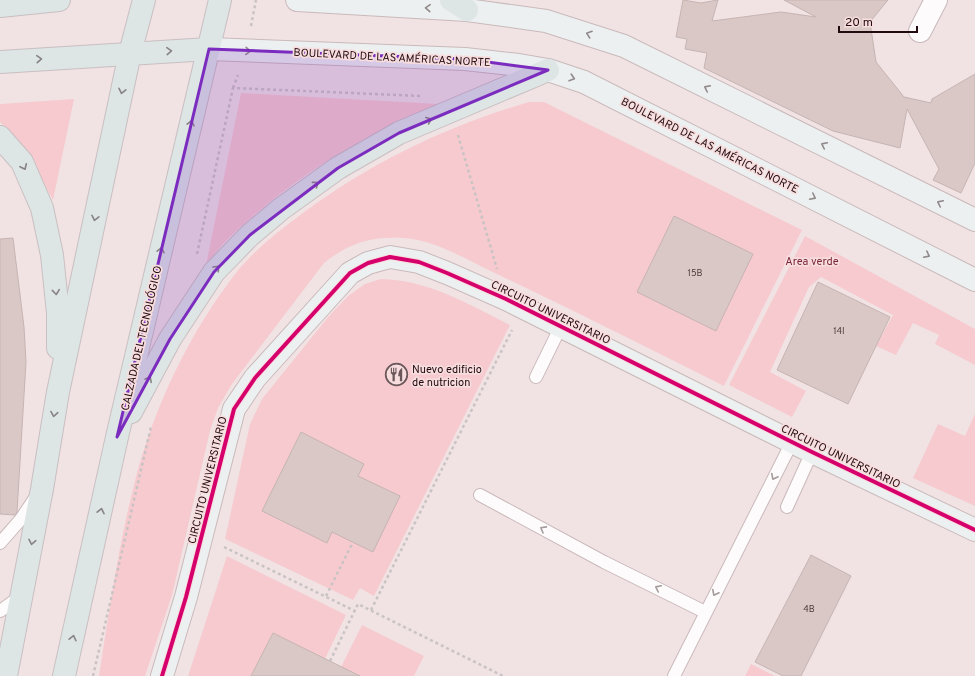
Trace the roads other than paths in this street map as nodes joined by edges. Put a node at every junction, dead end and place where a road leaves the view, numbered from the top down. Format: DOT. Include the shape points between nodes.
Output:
graph roads {
  1 [pos="60,0"];
  2 [pos="144,0"];
  3 [pos="220,0"];
  4 [pos="297,0"];
  5 [pos="936,0"];
  6 [pos="459,5"];
  7 [pos="0,6"];
  8 [pos="920,31"];
  9 [pos="209,49"];
  10 [pos="130,53"];
  11 [pos="0,62"];
  12 [pos="548,70"];
  13 [pos="0,137"];
  14 [pos="975,220"];
  15 [pos="975,280"];
  16 [pos="561,326"];
  17 [pos="536,377"];
  18 [pos="58,392"];
  19 [pos="117,438"];
  20 [pos="792,442"];
  21 [pos="812,452"];
  22 [pos="42,489"];
  23 [pos="480,495"];
  24 [pos="787,507"];
  25 [pos="975,530"];
  26 [pos="0,543"];
  27 [pos="22,595"];
  28 [pos="0,611"];
  29 [pos="705,612"];
  30 [pos="6,676"];
  31 [pos="64,676"];
  32 [pos="162,676"];
  33 [pos="674,676"];
  1 -- 7 [label="main road"];
  2 -- 10 [label="main road"];
  3 -- 9 [label="main road, CALZADA DEL TECNOLÓGICO"];
  6 -- 4 [label="main road, one-way"];
  5 -- 8 [label="street"];
  14 -- 6 [label="main road, one-way" via="624,46 546,21"];
  10 -- 9 [label="main road, BOULEVARD DE LAS AMÉRICAS NORTE, one-way"];
  9 -- 12 [label="main road, BOULEVARD DE LAS AMÉRICAS NORTE, one-way" via="465,59"];
  19 -- 9 [label="main road, CALZADA DEL TECNOLÓGICO, one-way"];
  11 -- 10 [label="main road, BOULEVARD DE LAS AMÉRICAS NORTE, one-way"];
  10 -- 18 [label="main road, one-way"];
  12 -- 15 [label="main road, BOULEVARD DE LAS AMÉRICAS NORTE, one-way" via="584,82"];
  19 -- 12 [label="main road, one-way" via="170,339 210,278 250,235 338,168 399,133"];
  13 -- 18 [label="main road, one-way" via="22,162 42,208 52,255 58,313"];
  16 -- 17 [label="lane"];
  16 -- 20 [label="main road, CIRCUITO UNIVERSITARIO"];
  16 -- 32 [label="main road, CIRCUITO UNIVERSITARIO" via="506,299 419,262 390,257 368,263 350,273 255,378 234,409 186,597"];
  18 -- 22 [label="main road, one-way"];
  31 -- 19 [label="main road, CALZADA DEL TECNOLÓGICO, one-way"];
  20 -- 21 [label="main road, CIRCUITO UNIVERSITARIO"];
  20 -- 29 [label="lane, one-way"];
  21 -- 24 [label="lane"];
  21 -- 25 [label="main road, CIRCUITO UNIVERSITARIO"];
  22 -- 26 [label="lane" via="22,519"];
  22 -- 27 [label="main road, one-way"];
  29 -- 23 [label="lane, one-way" via="604,562"];
  27 -- 28 [label="lane"];
  27 -- 30 [label="main road"];
  29 -- 33 [label="lane"];
}
